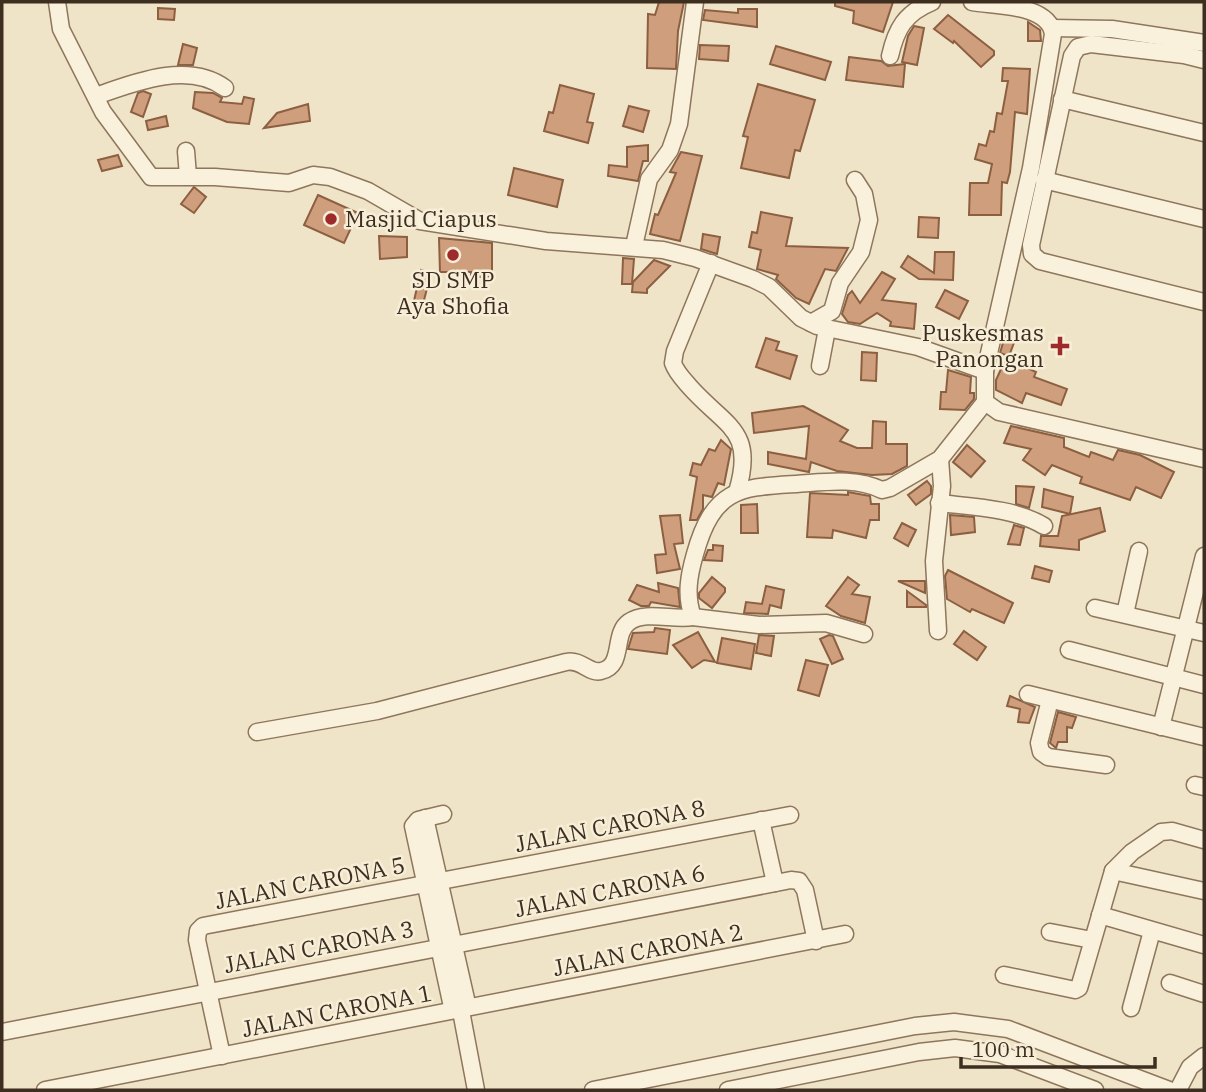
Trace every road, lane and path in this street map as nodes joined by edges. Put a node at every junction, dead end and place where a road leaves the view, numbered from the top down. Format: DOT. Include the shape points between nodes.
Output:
graph roads {
  1 [pos="57,2"];
  2 [pos="695,2"];
  3 [pos="932,2"];
  4 [pos="972,2"];
  5 [pos="1052,28"];
  6 [pos="1204,43"];
  7 [pos="890,56"];
  8 [pos="1204,60"];
  9 [pos="225,88"];
  10 [pos="96,96"];
  11 [pos="1062,99"];
  12 [pos="1204,133"];
  13 [pos="186,152"];
  14 [pos="188,176"];
  15 [pos="855,180"];
  16 [pos="1044,180"];
  17 [pos="1204,219"];
  18 [pos="634,246"];
  19 [pos="711,263"];
  20 [pos="1204,302"];
  21 [pos="811,323"];
  22 [pos="827,329"];
  23 [pos="820,366"];
  24 [pos="985,371"];
  25 [pos="985,402"];
  26 [pos="940,459"];
  27 [pos="1204,459"];
  28 [pos="737,492"];
  29 [pos="939,503"];
  30 [pos="1044,526"];
  31 [pos="1139,551"];
  32 [pos="1204,556"];
  33 [pos="1201,579"];
  34 [pos="1095,607"];
  35 [pos="1125,614"];
  36 [pos="693,617"];
  37 [pos="1185,629"];
  38 [pos="937,631"];
  39 [pos="864,634"];
  40 [pos="1204,634"];
  41 [pos="1069,650"];
  42 [pos="1174,678"];
  43 [pos="1204,685"];
  44 [pos="1028,694"];
  45 [pos="1050,700"];
  46 [pos="1161,727"];
  47 [pos="257,732"];
  48 [pos="1204,737"];
  49 [pos="1105,765"];
  50 [pos="443,814"];
  51 [pos="790,815"];
  52 [pos="761,820"];
  53 [pos="1204,840"];
  54 [pos="1113,871"];
  55 [pos="433,883"];
  56 [pos="775,883"];
  57 [pos="1204,891"];
  58 [pos="1100,915"];
  59 [pos="1152,931"];
  60 [pos="1050,932"];
  61 [pos="845,934"];
  62 [pos="1092,940"];
  63 [pos="816,941"];
  64 [pos="1204,945"];
  65 [pos="447,946"];
  66 [pos="1004,975"];
  67 [pos="1170,983"];
  68 [pos="208,991"];
  69 [pos="1204,994"];
  70 [pos="1131,1008"];
  71 [pos="461,1011"];
  72 [pos="2,1032"];
  73 [pos="222,1056"];
  74 [pos="1204,1056"];
  75 [pos="45,1090"];
  76 [pos="476,1090"];
  77 [pos="593,1090"];
  78 [pos="728,1090"];
  79 [pos="1095,1090"];
  80 [pos="1169,1090"];
  81 [pos="1178,1090"];
  1 -- 10 [label="street" via="61,29"];
  2 -- 18 [label="street" via="679,124 664,160 649,179"];
  3 -- 7 [label="street" via="897,28"];
  4 -- 5 [label="street" via="1037,13"];
  5 -- 6 [label="street" via="1112,29"];
  5 -- 24 [label="street" via="1031,168"];
  8 -- 11 [label="street" via="1091,44 1078,47"];
  9 -- 10 [label="street" via="214,79 191,75 141,82"];
  10 -- 14 [label="street" via="111,125 151,177"];
  11 -- 12 [label="street"];
  11 -- 16 [label="street"];
  13 -- 14 [label="street"];
  14 -- 18 [label="street" via="289,183 330,177 368,191 420,221 547,241"];
  15 -- 21 [label="street" via="867,206 865,239 840,283 832,311"];
  16 -- 17 [label="street"];
  16 -- 20 [label="street" via="1032,254 1040,261"];
  18 -- 19 [label="street"];
  19 -- 21 [label="street" via="769,287"];
  19 -- 28 [label="street" via="673,363 740,440 744,457"];
  21 -- 22 [label="street"];
  22 -- 23 [label="street"];
  22 -- 24 [label="street" via="918,347"];
  24 -- 25 [label="street"];
  25 -- 26 [label="street"];
  25 -- 27 [label="street" via="999,412"];
  26 -- 28 [label="street" via="882,490 834,480 763,484"];
  26 -- 29 [label="street"];
  28 -- 36 [label="street" via="717,506 700,535 688,585"];
  29 -- 30 [label="street" via="992,509"];
  29 -- 38 [label="street" via="933,587"];
  31 -- 35 [label="street"];
  32 -- 33 [label="street"];
  33 -- 37 [label="street"];
  34 -- 35 [label="street"];
  35 -- 37 [label="street"];
  36 -- 39 [label="street" via="759,625 826,623"];
  36 -- 47 [label="street" via="630,621 621,631 613,662 599,672 580,662 566,662 377,711"];
  37 -- 40 [label="street"];
  37 -- 42 [label="street"];
  41 -- 42 [label="street"];
  42 -- 43 [label="street"];
  42 -- 46 [label="street"];
  44 -- 45 [label="street"];
  45 -- 46 [label="street"];
  45 -- 49 [label="street" via="1039,743 1041,752 1048,757"];
  46 -- 48 [label="street"];
  50 -- 55 [label="street" via="418,820 413,826"];
  51 -- 52 [label="street, JALAN CARONA 8"];
  52 -- 55 [label="street, JALAN CARONA 8"];
  52 -- 56 [label="street"];
  53 -- 54 [label="street" via="1161,832"];
  54 -- 57 [label="street"];
  54 -- 58 [label="street"];
  55 -- 65 [label="street"];
  55 -- 68 [label="street, JALAN CARONA 5" via="203,926 197,940"];
  56 -- 63 [label="street" via="799,881"];
  56 -- 65 [label="street, JALAN CARONA 6"];
  58 -- 59 [label="street"];
  58 -- 62 [label="street"];
  59 -- 64 [label="street"];
  59 -- 70 [label="street"];
  60 -- 62 [label="street"];
  61 -- 63 [label="street, JALAN CARONA 2"];
  62 -- 66 [label="street" via="1082,983 1075,990"];
  63 -- 71 [label="street, JALAN CARONA 2"];
  65 -- 68 [label="street, JALAN CARONA 3"];
  65 -- 71 [label="street" via="451,1002"];
  67 -- 69 [label="street"];
  68 -- 72 [label="street, JALAN CARONA 3"];
  68 -- 73 [label="street"];
  71 -- 73 [label="street, JALAN CARONA 1"];
  71 -- 76 [label="street"];
  73 -- 75 [label="street, JALAN CARONA 1"];
  74 -- 81 [label="street" via="1190,1067"];
  77 -- 80 [label="street" via="954,1022 1008,1030"];
  78 -- 79 [label="street" via="955,1048 1000,1054"];
}
